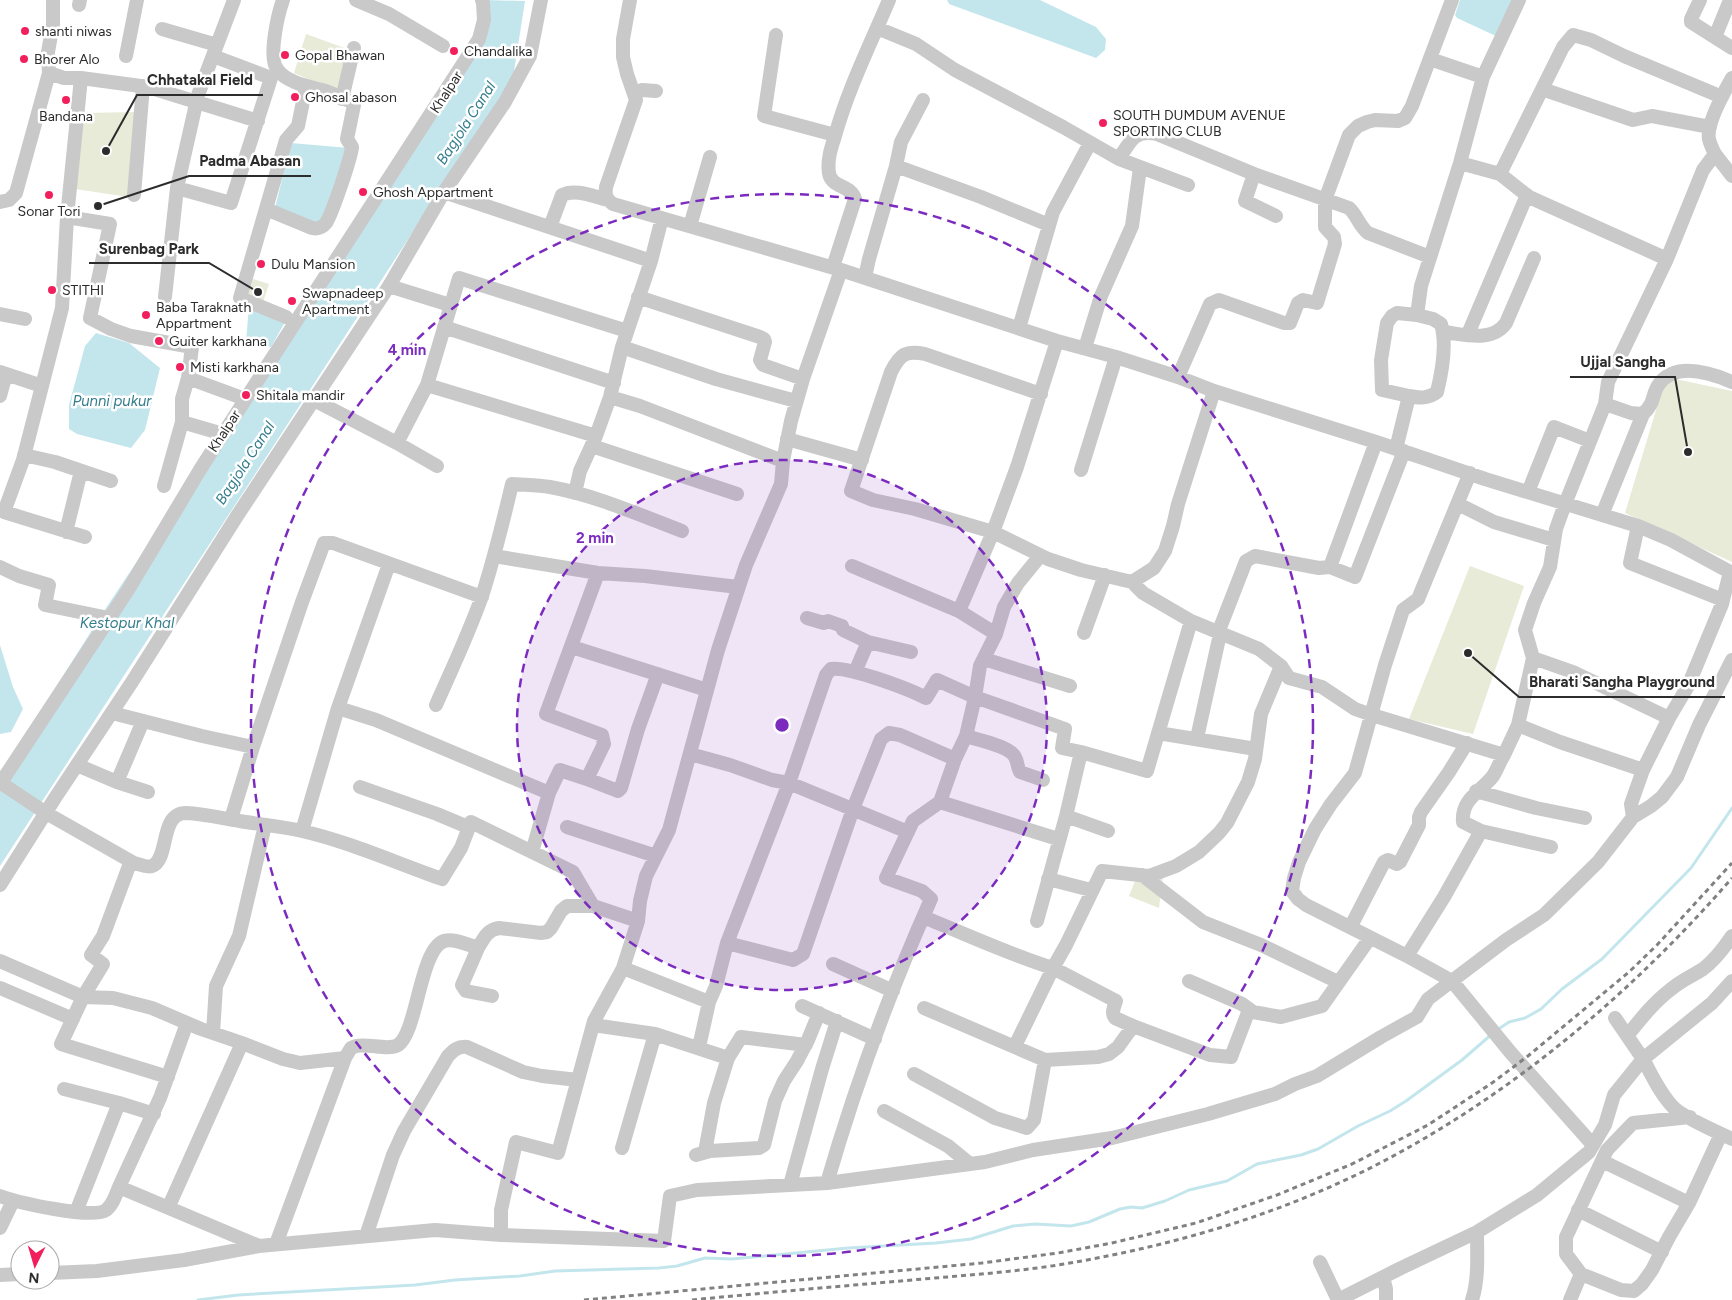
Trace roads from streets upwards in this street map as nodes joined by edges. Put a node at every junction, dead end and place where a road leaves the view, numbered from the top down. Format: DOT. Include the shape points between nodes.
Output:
graph roads {
  1 [pos="53,0"];
  2 [pos="138,0"];
  3 [pos="234,0"];
  4 [pos="283,0"];
  5 [pos="356,0"];
  6 [pos="482,0"];
  7 [pos="541,0"];
  8 [pos="630,0"];
  9 [pos="889,0"];
  10 [pos="1452,0"];
  11 [pos="1519,0"];
  12 [pos="1700,0"];
  13 [pos="1730,0"];
  14 [pos="162,28"];
  15 [pos="877,28"];
  16 [pos="776,35"];
  17 [pos="1715,38"];
  18 [pos="443,46"];
  19 [pos="354,48"];
  20 [pos="1732,48"];
  21 [pos="215,50"];
  22 [pos="126,56"];
  23 [pos="1430,59"];
  24 [pos="49,73"];
  25 [pos="1484,77"];
  26 [pos="81,78"];
  27 [pos="1732,78"];
  28 [pos="143,86"];
  29 [pos="306,87"];
  30 [pos="1542,89"];
  31 [pos="656,90"];
  32 [pos="634,94"];
  33 [pos="1722,97"];
  34 [pos="342,99"];
  35 [pos="922,100"];
  36 [pos="196,102"];
  37 [pos="258,121"];
  38 [pos="1710,127"];
  39 [pos="835,135"];
  40 [pos="1090,142"];
  41 [pos="1715,154"];
  42 [pos="710,157"];
  43 [pos="1119,159"];
  44 [pos="1460,163"];
  45 [pos="896,166"];
  46 [pos="1140,168"];
  47 [pos="1254,174"];
  48 [pos="1500,174"];
  49 [pos="1732,176"];
  50 [pos="1188,185"];
  51 [pos="177,188"];
  52 [pos="444,192"];
  53 [pos="1527,194"];
  54 [pos="134,195"];
  55 [pos="608,200"];
  56 [pos="1325,200"];
  57 [pos="0,202"];
  58 [pos="266,208"];
  59 [pos="66,216"];
  60 [pos="1276,216"];
  61 [pos="662,218"];
  62 [pos="1049,225"];
  63 [pos="690,226"];
  64 [pos="550,228"];
  65 [pos="1430,257"];
  66 [pos="1534,258"];
  67 [pos="1667,259"];
  68 [pos="650,261"];
  69 [pos="837,269"];
  70 [pos="865,277"];
  71 [pos="389,286"];
  72 [pos="165,297"];
  73 [pos="638,298"];
  74 [pos="450,305"];
  75 [pos="0,314"];
  76 [pos="1417,315"];
  77 [pos="286,318"];
  78 [pos="25,319"];
  79 [pos="444,327"];
  80 [pos="1019,328"];
  81 [pos="627,331"];
  82 [pos="1443,332"];
  83 [pos="1468,334"];
  84 [pos="1057,341"];
  85 [pos="622,347"];
  86 [pos="1085,348"];
  87 [pos="1116,357"];
  88 [pos="3,373"];
  89 [pos="1178,377"];
  90 [pos="188,378"];
  91 [pos="803,378"];
  92 [pos="1732,382"];
  93 [pos="614,383"];
  94 [pos="427,385"];
  95 [pos="42,386"];
  96 [pos="1214,391"];
  97 [pos="1041,394"];
  98 [pos="0,396"];
  99 [pos="1409,396"];
  100 [pos="610,397"];
  101 [pos="245,399"];
  102 [pos="314,400"];
  103 [pos="796,401"];
  104 [pos="1605,404"];
  105 [pos="1643,414"];
  106 [pos="182,422"];
  107 [pos="223,434"];
  108 [pos="787,438"];
  109 [pos="594,441"];
  110 [pos="1590,441"];
  111 [pos="396,442"];
  112 [pos="1376,442"];
  113 [pos="1400,450"];
  114 [pos="24,455"];
  115 [pos="783,460"];
  116 [pos="862,460"];
  117 [pos="437,466"];
  118 [pos="1081,470"];
  119 [pos="81,471"];
  120 [pos="1470,473"];
  121 [pos="110,481"];
  122 [pos="164,486"];
  123 [pos="1528,492"];
  124 [pos="575,493"];
  125 [pos="737,494"];
  126 [pos="1458,504"];
  127 [pos="1565,504"];
  128 [pos="1,513"];
  129 [pos="1602,515"];
  130 [pos="1638,526"];
  131 [pos="682,531"];
  132 [pos="66,532"];
  133 [pos="993,532"];
  134 [pos="85,537"];
  135 [pos="1554,540"];
  136 [pos="494,556"];
  137 [pos="1040,556"];
  138 [pos="389,564"];
  139 [pos="852,566"];
  140 [pos="0,567"];
  141 [pos="1330,567"];
  142 [pos="1731,572"];
  143 [pos="598,573"];
  144 [pos="1105,575"];
  145 [pos="1132,582"];
  146 [pos="738,587"];
  147 [pos="482,597"];
  148 [pos="1723,600"];
  149 [pos="959,611"];
  150 [pos="109,618"];
  151 [pos="808,618"];
  152 [pos="1191,621"];
  153 [pos="1084,633"];
  154 [pos="1219,633"];
  155 [pos="996,634"];
  156 [pos="868,642"];
  157 [pos="572,646"];
  158 [pos="911,652"];
  159 [pos="1533,658"];
  160 [pos="984,659"];
  161 [pos="1732,660"];
  162 [pos="1282,666"];
  163 [pos="855,672"];
  164 [pos="658,674"];
  165 [pos="1070,686"];
  166 [pos="707,690"];
  167 [pos="975,697"];
  168 [pos="436,706"];
  169 [pos="338,708"];
  170 [pos="112,713"];
  171 [pos="1372,715"];
  172 [pos="1669,718"];
  173 [pos="143,721"];
  174 [pos="1518,725"];
  175 [pos="1158,732"];
  176 [pos="966,736"];
  177 [pos="1197,738"];
  178 [pos="1467,743"];
  179 [pos="253,747"];
  180 [pos="1256,749"];
  181 [pos="1081,752"];
  182 [pos="690,754"];
  183 [pos="1504,755"];
  184 [pos="955,759"];
  185 [pos="77,765"];
  186 [pos="1643,770"];
  187 [pos="587,779"];
  188 [pos="1042,780"];
  189 [pos="117,782"];
  190 [pos="0,783"];
  191 [pos="789,783"];
  192 [pos="360,787"];
  193 [pos="148,792"];
  194 [pos="1476,792"];
  195 [pos="549,793"];
  196 [pos="940,802"];
  197 [pos="853,809"];
  198 [pos="46,813"];
  199 [pos="1066,816"];
  200 [pos="1632,817"];
  201 [pos="1585,818"];
  202 [pos="231,819"];
  203 [pos="266,825"];
  204 [pos="468,827"];
  205 [pos="567,827"];
  206 [pos="302,831"];
  207 [pos="1108,831"];
  208 [pos="1481,831"];
  209 [pos="908,832"];
  210 [pos="1058,839"];
  211 [pos="1551,847"];
  212 [pos="532,852"];
  213 [pos="656,856"];
  214 [pos="134,863"];
  215 [pos="1142,875"];
  216 [pos="1048,879"];
  217 [pos="0,885"];
  218 [pos="1091,890"];
  219 [pos="594,906"];
  220 [pos="922,917"];
  221 [pos="1037,920"];
  222 [pos="638,921"];
  223 [pos="1351,926"];
  224 [pos="1732,936"];
  225 [pos="1370,938"];
  226 [pos="727,943"];
  227 [pos="478,948"];
  228 [pos="1407,956"];
  229 [pos="0,961"];
  230 [pos="832,964"];
  231 [pos="623,968"];
  232 [pos="1053,968"];
  233 [pos="1189,981"];
  234 [pos="1452,981"];
  235 [pos="1732,981"];
  236 [pos="1338,982"];
  237 [pos="0,988"];
  238 [pos="893,991"];
  239 [pos="492,996"];
  240 [pos="83,997"];
  241 [pos="709,1002"];
  242 [pos="802,1006"];
  243 [pos="924,1008"];
  244 [pos="1249,1010"];
  245 [pos="819,1013"];
  246 [pos="1615,1018"];
  247 [pos="73,1019"];
  248 [pos="837,1021"];
  249 [pos="187,1023"];
  250 [pos="594,1025"];
  251 [pos="1133,1026"];
  252 [pos="213,1033"];
  253 [pos="655,1034"];
  254 [pos="1627,1036"];
  255 [pos="875,1039"];
  256 [pos="242,1043"];
  257 [pos="806,1044"];
  258 [pos="1015,1046"];
  259 [pos="699,1047"];
  260 [pos="346,1058"];
  261 [pos="728,1058"];
  262 [pos="1642,1059"];
  263 [pos="1045,1060"];
  264 [pos="914,1074"];
  265 [pos="168,1077"];
  266 [pos="578,1080"];
  267 [pos="64,1089"];
  268 [pos="119,1103"];
  269 [pos="884,1111"];
  270 [pos="154,1114"];
  271 [pos="1690,1117"];
  272 [pos="1726,1136"];
  273 [pos="1593,1145"];
  274 [pos="622,1148"];
  275 [pos="1602,1161"];
  276 [pos="970,1164"];
  277 [pos="826,1183"];
  278 [pos="790,1185"];
  279 [pos="119,1187"];
  280 [pos="7,1198"];
  281 [pos="1690,1203"];
  282 [pos="169,1206"];
  283 [pos="1578,1210"];
  284 [pos="76,1212"];
  285 [pos="0,1228"];
  286 [pos="1477,1232"];
  287 [pos="501,1234"];
  288 [pos="366,1236"];
  289 [pos="276,1244"];
  290 [pos="259,1246"];
  291 [pos="1662,1252"];
  292 [pos="1320,1262"];
  293 [pos="60,1273"];
  294 [pos="1582,1274"];
  295 [pos="1383,1277"];
  296 [pos="1620,1295"];
  297 [pos="1338,1300"];
  298 [pos="1386,1300"];
  299 [pos="1472,1300"];
  300 [pos="1570,1300"];
  1 -- 24 [label="street"];
  2 -- 22 [label="street"];
  3 -- 21 [label="street"];
  4 -- 29 [label="street" via="273,59 277,69"];
  5 -- 18 [label="street" via="389,14"];
  6 -- 101 [label="street, Khalpar" via="484,20 479,39"];
  7 -- 52 [label="street" via="530,56 505,102"];
  8 -- 32 [label="street" via="623,57"];
  9 -- 15 [label="street"];
  10 -- 23 [label="street"];
  11 -- 25 [label="street"];
  12 -- 17 [label="street" via="1691,22"];
  13 -- 17 [label="street"];
  14 -- 21 [label="street"];
  15 -- 39 [label="street"];
  15 -- 40 [label="street" via="916,44 955,70"];
  16 -- 39 [label="street" via="764,116"];
  17 -- 20 [label="street"];
  19 -- 34 [label="street"];
  21 -- 36 [label="street"];
  21 -- 37 [label="street" via="271,78"];
  23 -- 25 [label="street"];
  23 -- 56 [label="street" via="1405,118 1366,122 1350,135"];
  24 -- 26 [label="street" via="64,78"];
  24 -- 57 [label="street" via="16,193 9,200"];
  25 -- 44 [label="street"];
  26 -- 28 [label="street"];
  26 -- 59 [label="street"];
  27 -- 33 [label="street"];
  28 -- 36 [label="street"];
  28 -- 54 [label="street"];
  29 -- 34 [label="street"];
  29 -- 58 [label="street" via="298,126 286,140"];
  30 -- 33 [label="street" via="1563,47 1573,35 1592,40"];
  30 -- 38 [label="street" via="1633,120 1652,116"];
  30 -- 48 [label="street"];
  31 -- 32 [label="street" via="642,90"];
  32 -- 55 [label="street" via="636,100 606,187"];
  33 -- 38 [label="street"];
  34 -- 58 [label="street" via="354,105 347,139 352,147 326,224 318,229 312,228"];
  35 -- 45 [label="street" via="901,142"];
  36 -- 37 [label="street"];
  36 -- 51 [label="street"];
  37 -- 51 [label="street" via="231,203"];
  38 -- 41 [label="street" via="1708,138"];
  39 -- 69 [label="street" via="828,158 829,176 850,191 855,199"];
  40 -- 43 [label="street"];
  40 -- 62 [label="street"];
  41 -- 49 [label="street"];
  41 -- 67 [label="street" via="1703,170"];
  42 -- 63 [label="street"];
  43 -- 46 [label="street"];
  43 -- 47 [label="street" via="1135,136 1146,132"];
  44 -- 48 [label="street"];
  44 -- 65 [label="street"];
  45 -- 62 [label="street"];
  45 -- 70 [label="street"];
  46 -- 50 [label="street"];
  46 -- 86 [label="street" via="1132,226 1101,296"];
  47 -- 56 [label="street"];
  47 -- 60 [label="street" via="1245,201"];
  48 -- 53 [label="street"];
  51 -- 72 [label="street"];
  52 -- 64 [label="street"];
  52 -- 71 [label="street"];
  53 -- 67 [label="street"];
  53 -- 83 [label="street"];
  55 -- 61 [label="street" via="622,208"];
  55 -- 64 [label="street" via="568,192 562,195"];
  56 -- 65 [label="street" via="1349,208 1368,233"];
  56 -- 89 [label="street" via="1325,227 1335,244 1317,303 1303,300 1290,323 1220,300 1210,304"];
  58 -- 77 [label="street" via="240,298"];
  59 -- 90 [label="street" via="110,224 90,318 131,336 192,347"];
  59 -- 95 [label="street" via="62,308"];
  61 -- 63 [label="street"];
  61 -- 68 [label="street"];
  62 -- 80 [label="street"];
  63 -- 69 [label="street"];
  64 -- 68 [label="street"];
  65 -- 76 [label="street" via="1420,286"];
  66 -- 83 [label="street" via="1501,330 1484,336"];
  67 -- 104 [label="street" via="1608,382"];
  68 -- 73 [label="street"];
  69 -- 70 [label="street"];
  69 -- 91 [label="street"];
  70 -- 80 [label="street"];
  71 -- 74 [label="street"];
  71 -- 102 [label="street"];
  73 -- 81 [label="street"];
  73 -- 91 [label="street" via="760,337 765,342 760,360 763,365"];
  74 -- 79 [label="street"];
  74 -- 81 [label="street" via="458,278"];
  75 -- 78 [label="street"];
  76 -- 82 [label="street" via="1441,324"];
  76 -- 99 [label="street" via="1396,313 1390,319 1381,360 1382,390"];
  79 -- 93 [label="street"];
  79 -- 94 [label="street"];
  80 -- 84 [label="street"];
  81 -- 85 [label="street"];
  82 -- 83 [label="street"];
  82 -- 99 [label="street" via="1437,392 1423,399"];
  84 -- 86 [label="street"];
  84 -- 97 [label="street"];
  85 -- 93 [label="street"];
  85 -- 103 [label="street" via="716,379"];
  86 -- 87 [label="street"];
  87 -- 89 [label="street"];
  87 -- 118 [label="street"];
  88 -- 95 [label="street"];
  88 -- 98 [label="street"];
  89 -- 96 [label="street"];
  90 -- 101 [label="street"];
  90 -- 106 [label="street" via="182,399"];
  91 -- 103 [label="street"];
  92 -- 105 [label="street" via="1698,372 1675,372 1659,385 1651,407"];
  93 -- 100 [label="street"];
  94 -- 109 [label="street"];
  94 -- 111 [label="street"];
  95 -- 114 [label="street"];
  96 -- 112 [label="street"];
  96 -- 145 [label="street" via="1166,551 1154,568"];
  97 -- 116 [label="street" via="925,354 906,353 891,372"];
  97 -- 133 [label="street"];
  99 -- 113 [label="street"];
  100 -- 109 [label="street"];
  100 -- 115 [label="street"];
  101 -- 107 [label="street, Khalpar"];
  102 -- 111 [label="street"];
  102 -- 170 [label="street"];
  103 -- 108 [label="street"];
  104 -- 105 [label="street"];
  104 -- 110 [label="street"];
  105 -- 129 [label="street"];
  106 -- 107 [label="street"];
  106 -- 122 [label="street"];
  107 -- 150 [label="street, Khalpar"];
  108 -- 115 [label="street"];
  108 -- 116 [label="street"];
  109 -- 124 [label="street" via="580,471"];
  109 -- 125 [label="street"];
  110 -- 123 [label="street" via="1554,428"];
  110 -- 127 [label="street"];
  111 -- 117 [label="street"];
  112 -- 113 [label="street"];
  112 -- 141 [label="street"];
  113 -- 120 [label="street"];
  113 -- 141 [label="street" via="1355,577"];
  114 -- 119 [label="street"];
  114 -- 128 [label="street"];
  115 -- 146 [label="street" via="781,484"];
  116 -- 133 [label="street" via="851,491 873,500"];
  119 -- 121 [label="street"];
  119 -- 132 [label="street"];
  120 -- 123 [label="street"];
  120 -- 126 [label="street"];
  123 -- 127 [label="street"];
  124 -- 131 [label="street"];
  124 -- 136 [label="street" via="512,484"];
  126 -- 135 [label="street" via="1494,522"];
  126 -- 171 [label="street" via="1418,599 1403,610"];
  127 -- 129 [label="street"];
  127 -- 135 [label="street"];
  128 -- 132 [label="street"];
  129 -- 130 [label="street"];
  130 -- 142 [label="street"];
  130 -- 148 [label="street" via="1630,563"];
  132 -- 134 [label="street"];
  133 -- 137 [label="street"];
  133 -- 149 [label="street"];
  135 -- 159 [label="street" via="1550,567 1525,630"];
  136 -- 143 [label="street"];
  136 -- 147 [label="street"];
  137 -- 144 [label="street"];
  137 -- 155 [label="street" via="1004,607"];
  138 -- 147 [label="street"];
  138 -- 169 [label="street"];
  138 -- 179 [label="street" via="333,543 324,543"];
  139 -- 149 [label="street"];
  140 -- 150 [label="street" via="49,585 45,605"];
  141 -- 154 [label="street" via="1319,568 1256,556 1246,561"];
  142 -- 148 [label="street"];
  143 -- 146 [label="street"];
  143 -- 157 [label="street"];
  144 -- 145 [label="street"];
  144 -- 153 [label="street"];
  145 -- 152 [label="street" via="1144,594"];
  146 -- 166 [label="street"];
  147 -- 168 [label="street"];
  148 -- 172 [label="street" via="1688,686"];
  149 -- 155 [label="street"];
  150 -- 190 [label="street, Khalpar"];
  151 -- 156 [label="street" via="842,626 843,630"];
  152 -- 154 [label="street"];
  152 -- 175 [label="street"];
  154 -- 162 [label="street" via="1259,648"];
  154 -- 177 [label="street"];
  155 -- 160 [label="street"];
  156 -- 158 [label="street"];
  156 -- 163 [label="street"];
  157 -- 164 [label="street"];
  157 -- 187 [label="street" via="546,714 602,735 604,744"];
  159 -- 172 [label="street" via="1573,672"];
  159 -- 174 [label="street"];
  160 -- 165 [label="street"];
  160 -- 167 [label="street"];
  161 -- 200 [label="street" via="1699,724 1677,777 1662,797"];
  162 -- 171 [label="street" via="1289,678 1322,687 1355,709"];
  162 -- 180 [label="street" via="1262,714"];
  163 -- 167 [label="street" via="926,698 938,680"];
  163 -- 191 [label="street" via="837,668 826,674"];
  164 -- 166 [label="street"];
  164 -- 187 [label="street" via="621,788 618,791"];
  166 -- 182 [label="street"];
  167 -- 176 [label="street"];
  167 -- 181 [label="street" via="1066,729 1062,748"];
  169 -- 195 [label="street" via="376,720"];
  169 -- 206 [label="street"];
  170 -- 173 [label="street"];
  170 -- 185 [label="street"];
  171 -- 178 [label="street"];
  171 -- 223 [label="street" via="1355,773 1315,829 1299,862 1292,891 1306,905"];
  172 -- 186 [label="street"];
  173 -- 179 [label="street"];
  173 -- 189 [label="street"];
  174 -- 183 [label="street"];
  174 -- 186 [label="street"];
  175 -- 177 [label="street"];
  175 -- 181 [label="street" via="1147,771"];
  176 -- 184 [label="street"];
  176 -- 188 [label="street" via="1010,750 1020,772"];
  177 -- 180 [label="street"];
  178 -- 183 [label="street"];
  178 -- 223 [label="street" via="1421,812 1419,825 1400,862 1384,862"];
  179 -- 202 [label="street"];
  180 -- 215 [label="street" via="1248,782 1228,823 1219,833 1199,852 1176,866 1149,876"];
  181 -- 199 [label="street"];
  182 -- 191 [label="street"];
  182 -- 213 [label="street" via="669,830"];
  183 -- 194 [label="street" via="1493,776"];
  184 -- 196 [label="street"];
  184 -- 197 [label="street" via="888,733 881,739"];
  185 -- 189 [label="street"];
  185 -- 198 [label="street"];
  186 -- 200 [label="street" via="1631,804"];
  187 -- 195 [label="street" via="560,770"];
  189 -- 193 [label="street"];
  190 -- 198 [label="street"];
  191 -- 197 [label="street"];
  191 -- 226 [label="street"];
  192 -- 204 [label="street"];
  194 -- 201 [label="street"];
  194 -- 208 [label="street" via="1467,804 1463,822"];
  195 -- 212 [label="street"];
  196 -- 209 [label="street" via="913,821"];
  196 -- 210 [label="street"];
  197 -- 209 [label="street"];
  197 -- 226 [label="street" via="803,954 793,960"];
  198 -- 214 [label="street"];
  198 -- 217 [label="street"];
  199 -- 207 [label="street"];
  199 -- 210 [label="street"];
  200 -- 234 [label="street" via="1598,862 1544,915"];
  202 -- 203 [label="street"];
  202 -- 214 [label="street" via="178,814 173,818 154,865"];
  203 -- 206 [label="street"];
  203 -- 252 [label="street" via="239,936 216,986"];
  204 -- 206 [label="street" via="461,848 442,879 348,844"];
  204 -- 212 [label="street" via="471,822"];
  205 -- 213 [label="street"];
  208 -- 211 [label="street"];
  208 -- 228 [label="street"];
  209 -- 220 [label="street" via="886,878 931,898"];
  210 -- 216 [label="street"];
  212 -- 219 [label="street" via="573,872"];
  213 -- 222 [label="street" via="646,876"];
  214 -- 240 [label="street" via="129,866 103,936 91,955 103,964"];
  215 -- 218 [label="street" via="1102,871"];
  215 -- 236 [label="street" via="1203,922 1261,945"];
  216 -- 218 [label="street"];
  216 -- 221 [label="street"];
  218 -- 232 [label="street"];
  219 -- 222 [label="street"];
  219 -- 227 [label="street" via="563,907 552,928 541,933 499,928 490,930"];
  220 -- 232 [label="street" via="1020,958"];
  220 -- 238 [label="street"];
  222 -- 231 [label="street"];
  223 -- 225 [label="street"];
  224 -- 254 [label="street" via="1710,963 1671,988 1655,1003"];
  225 -- 228 [label="street"];
  225 -- 236 [label="street"];
  226 -- 241 [label="street"];
  227 -- 239 [label="street" via="462,985 466,991"];
  227 -- 260 [label="street" via="452,940 438,944 430,957 401,1043 390,1048 356,1046 351,1048"];
  228 -- 234 [label="street"];
  229 -- 240 [label="street"];
  230 -- 238 [label="street"];
  231 -- 241 [label="street"];
  231 -- 250 [label="street"];
  232 -- 251 [label="street" via="1116,1001 1113,1016"];
  232 -- 258 [label="street"];
  233 -- 244 [label="street"];
  234 -- 273 [label="street"];
  234 -- 276 [label="street" via="1428,999 1417,1017 1380,1036 1318,1076 1275,1094 1112,1138"];
  235 -- 262 [label="street" via="1712,1003"];
  236 -- 244 [label="street" via="1322,1006 1281,1017"];
  237 -- 247 [label="street"];
  238 -- 255 [label="street"];
  240 -- 247 [label="street"];
  240 -- 249 [label="street" via="113,998 152,1008"];
  241 -- 259 [label="street"];
  242 -- 245 [label="street"];
  243 -- 258 [label="street"];
  244 -- 251 [label="street" via="1231,1057 1210,1055"];
  245 -- 248 [label="street"];
  245 -- 257 [label="street"];
  246 -- 254 [label="street"];
  247 -- 265 [label="street" via="61,1044"];
  248 -- 255 [label="street"];
  248 -- 278 [label="street"];
  249 -- 252 [label="street"];
  249 -- 265 [label="street"];
  250 -- 253 [label="street"];
  250 -- 266 [label="street"];
  251 -- 263 [label="street" via="1109,1054"];
  252 -- 256 [label="street"];
  253 -- 259 [label="street"];
  253 -- 274 [label="street"];
  254 -- 262 [label="street"];
  255 -- 277 [label="street"];
  256 -- 260 [label="street" via="300,1063"];
  256 -- 282 [label="street"];
  257 -- 261 [label="street" via="741,1037"];
  257 -- 261 [label="street" via="775,1101 764,1145 701,1153"];
  258 -- 263 [label="street"];
  259 -- 261 [label="street"];
  260 -- 289 [label="street"];
  262 -- 271 [label="street" via="1660,1091 1675,1108"];
  262 -- 273 [label="street" via="1614,1095 1605,1125"];
  263 -- 264 [label="street" via="1034,1120 1027,1128 994,1118"];
  265 -- 270 [label="street"];
  266 -- 287 [label="street" via="558,1153 516,1142 501,1210"];
  266 -- 288 [label="street" via="523,1072 467,1047 453,1050 404,1131"];
  267 -- 268 [label="street"];
  268 -- 270 [label="street"];
  268 -- 284 [label="street"];
  269 -- 276 [label="street" via="948,1146"];
  270 -- 279 [label="street"];
  271 -- 272 [label="street"];
  271 -- 275 [label="street" via="1633,1123 1607,1150"];
  272 -- 281 [label="street"];
  273 -- 286 [label="street" via="1589,1152 1537,1195"];
  275 -- 281 [label="street"];
  275 -- 283 [label="street"];
  276 -- 277 [label="street"];
  277 -- 278 [label="street"];
  278 -- 287 [label="street" via="697,1190 670,1196 664,1241"];
  279 -- 282 [label="street"];
  279 -- 284 [label="street" via="112,1204 103,1212"];
  280 -- 284 [label="street"];
  280 -- 285 [label="street"];
  281 -- 291 [label="street"];
  282 -- 290 [label="street"];
  283 -- 291 [label="street"];
  283 -- 294 [label="street" via="1566,1237 1566,1254"];
  286 -- 295 [label="street"];
  286 -- 299 [label="street"];
  287 -- 288 [label="street" via="435,1230"];
  288 -- 289 [label="street"];
  289 -- 290 [label="street"];
  290 -- 293 [label="street" via="184,1260"];
  291 -- 296 [label="street" via="1642,1284"];
  292 -- 297 [label="street"];
  294 -- 296 [label="street"];
  294 -- 300 [label="street"];
  295 -- 297 [label="street"];
  295 -- 298 [label="street"];
}
